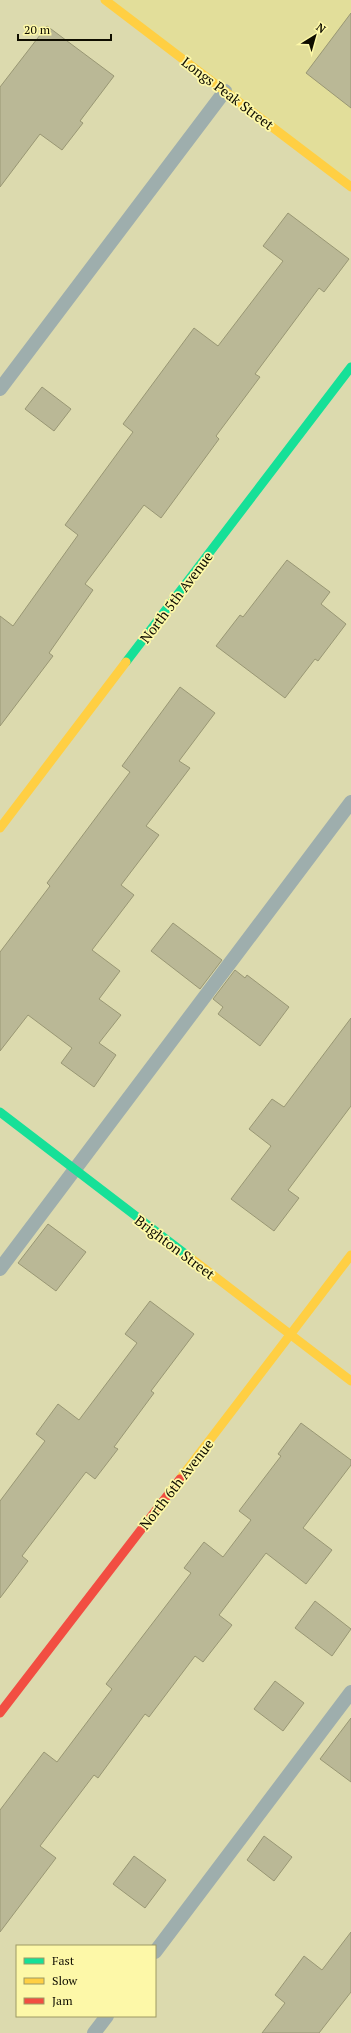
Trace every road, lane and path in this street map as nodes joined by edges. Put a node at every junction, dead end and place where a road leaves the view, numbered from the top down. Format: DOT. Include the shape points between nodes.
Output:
graph roads {
  1 [pos="105,0"];
  2 [pos="225,91"];
  3 [pos="351,187"];
  4 [pos="351,367"];
  5 [pos="0,388"];
  6 [pos="351,802"];
  7 [pos="0,828"];
  8 [pos="0,1112"];
  9 [pos="75,1170"];
  10 [pos="351,1255"];
  11 [pos="0,1269"];
  12 [pos="291,1335"];
  13 [pos="351,1381"];
  14 [pos="351,1692"];
  15 [pos="0,1713"];
  16 [pos="156,1951"];
  17 [pos="106,2017"];
  18 [pos="94,2033"];
  1 -- 2 [label="street, Longs Peak Street"];
  2 -- 3 [label="street, Longs Peak Street"];
  2 -- 5 [label="lane"];
  4 -- 7 [label="street, North 5th Avenue"];
  6 -- 9 [label="lane"];
  8 -- 9 [label="street, Brighton Street"];
  9 -- 11 [label="lane"];
  9 -- 12 [label="street, Brighton Street"];
  10 -- 12 [label="street, North 6th Avenue"];
  12 -- 13 [label="street, Brighton Street"];
  12 -- 15 [label="street, North 6th Avenue"];
  14 -- 16 [label="lane"];
  17 -- 18 [label="lane"];
}
